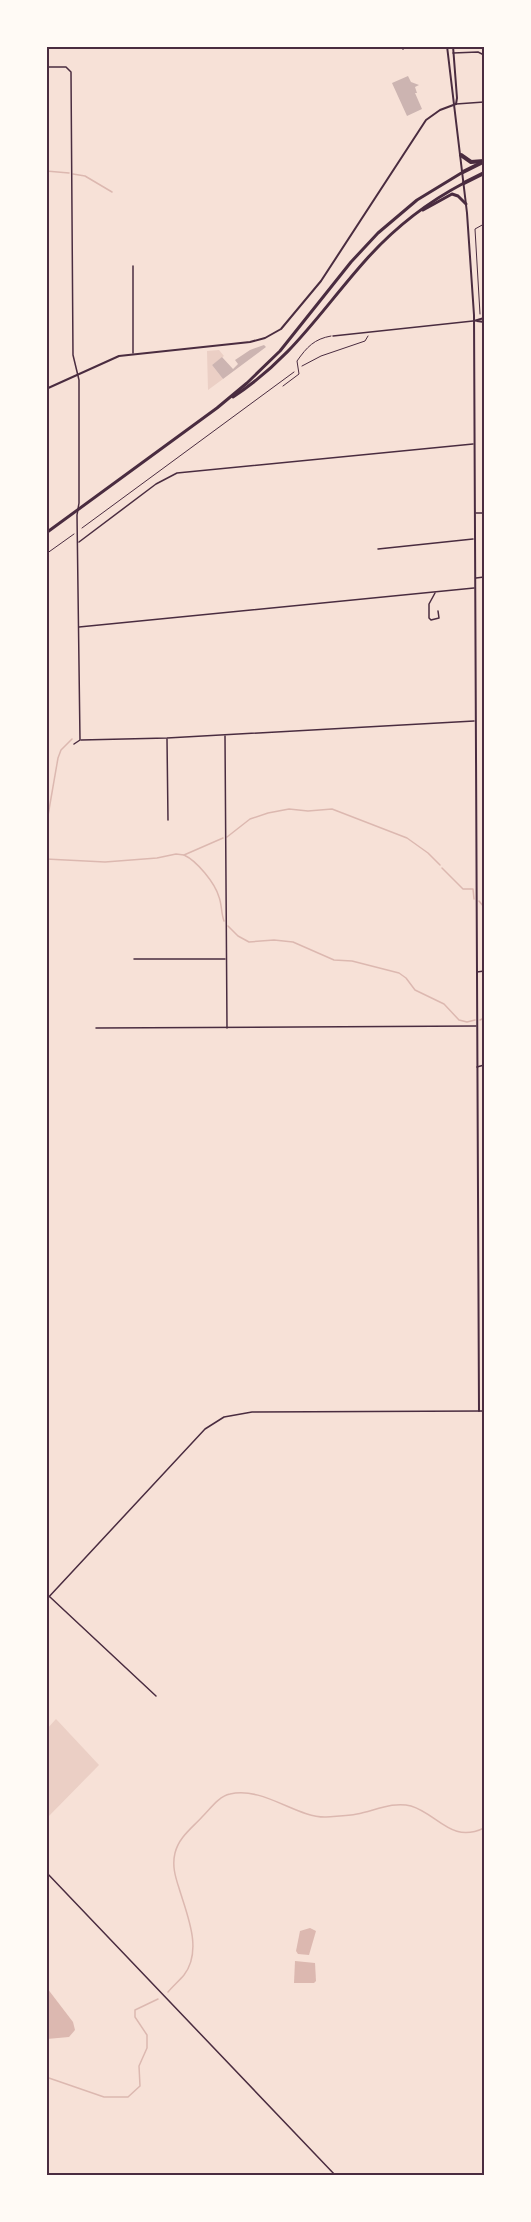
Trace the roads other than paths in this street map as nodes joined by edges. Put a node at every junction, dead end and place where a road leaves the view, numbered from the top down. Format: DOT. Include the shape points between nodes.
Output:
graph roads {
  1 [pos="399,46"];
  2 [pos="407,46"];
  3 [pos="447,46"];
  4 [pos="453,46"];
  5 [pos="478,46"];
  6 [pos="478,52"];
  7 [pos="453,53"];
  8 [pos="484,55"];
  9 [pos="46,67"];
  10 [pos="484,102"];
  11 [pos="456,104"];
  12 [pos="461,155"];
  13 [pos="484,161"];
  14 [pos="463,172"];
  15 [pos="484,173"];
  16 [pos="464,183"];
  17 [pos="466,204"];
  18 [pos="416,213"];
  19 [pos="133,266"];
  20 [pos="484,320"];
  21 [pos="474,321"];
  22 [pos="333,336"];
  23 [pos="133,353"];
  24 [pos="78,374"];
  25 [pos="283,386"];
  26 [pos="46,389"];
  27 [pos="217,408"];
  28 [pos="474,444"];
  29 [pos="78,509"];
  30 [pos="474,513"];
  31 [pos="484,513"];
  32 [pos="46,533"];
  33 [pos="474,539"];
  34 [pos="79,542"];
  35 [pos="378,549"];
  36 [pos="484,577"];
  37 [pos="474,578"];
  38 [pos="474,588"];
  39 [pos="435,592"];
  40 [pos="438,611"];
  41 [pos="79,627"];
  42 [pos="475,721"];
  43 [pos="225,735"];
  44 [pos="167,738"];
  45 [pos="80,741"];
  46 [pos="74,744"];
  47 [pos="168,820"];
  48 [pos="134,959"];
  49 [pos="226,959"];
  50 [pos="484,971"];
  51 [pos="477,972"];
  52 [pos="477,1026"];
  53 [pos="96,1028"];
  54 [pos="227,1028"];
  55 [pos="484,1065"];
  56 [pos="477,1067"];
  57 [pos="479,1411"];
  58 [pos="484,1411"];
  59 [pos="49,1597"];
  60 [pos="46,1600"];
  61 [pos="156,1696"];
  62 [pos="46,1872"];
  63 [pos="336,2175"];
  1 -- 2 [label="street"];
  3 -- 11 [label="main road" via="452,98"];
  4 -- 7 [label="main road"];
  5 -- 6 [label="street"];
  6 -- 7 [label="street"];
  6 -- 8 [label="street"];
  7 -- 11 [label="main road"];
  9 -- 24 [label="street" via="66,67 71,72 73,356"];
  10 -- 11 [label="street"];
  11 -- 12 [label="main road"];
  11 -- 23 [label="main road" via="426,120 331,268 278,331 250,342"];
  12 -- 13 [label="highway" via="471,162"];
  12 -- 14 [label="main road"];
  13 -- 14 [label="highway"];
  14 -- 16 [label="main road"];
  14 -- 27 [label="main road" via="417,200 378,233 274,357"];
  15 -- 16 [label="highway"];
  16 -- 17 [label="main road"];
  16 -- 18 [label="main road"];
  17 -- 18 [label="main road" via="452,194"];
  17 -- 21 [label="main road"];
  18 -- 27 [label="main road" via="364,262 281,360"];
  19 -- 23 [label="street"];
  20 -- 21 [label="main road"];
  21 -- 22 [label="street"];
  21 -- 28 [label="main road"];
  22 -- 25 [label="lane" via="309,345 297,361 299,374"];
  23 -- 24 [label="main road"];
  24 -- 26 [label="main road"];
  24 -- 29 [label="street"];
  27 -- 29 [label="main road"];
  28 -- 30 [label="main road"];
  28 -- 34 [label="street" via="177,473 156,484"];
  29 -- 32 [label="main road"];
  29 -- 34 [label="street"];
  30 -- 31 [label="street"];
  30 -- 33 [label="main road"];
  33 -- 35 [label="street"];
  33 -- 37 [label="main road"];
  34 -- 41 [label="street"];
  36 -- 37 [label="street"];
  37 -- 38 [label="main road"];
  38 -- 39 [label="street"];
  38 -- 42 [label="main road"];
  39 -- 40 [label="street" via="429,604 429,618 439,618"];
  39 -- 41 [label="street"];
  41 -- 45 [label="street"];
  42 -- 43 [label="street"];
  42 -- 51 [label="main road"];
  43 -- 44 [label="street"];
  43 -- 49 [label="street"];
  44 -- 45 [label="street"];
  44 -- 47 [label="street"];
  45 -- 46 [label="street"];
  48 -- 49 [label="street"];
  49 -- 54 [label="street"];
  50 -- 51 [label="street"];
  51 -- 52 [label="main road"];
  52 -- 54 [label="street"];
  52 -- 56 [label="main road"];
  53 -- 54 [label="street"];
  55 -- 56 [label="street"];
  56 -- 57 [label="main road"];
  57 -- 58 [label="street"];
  57 -- 59 [label="street" via="252,1412 224,1417 205,1429"];
  59 -- 60 [label="street"];
  59 -- 61 [label="street"];
  62 -- 63 [label="street"];
}
